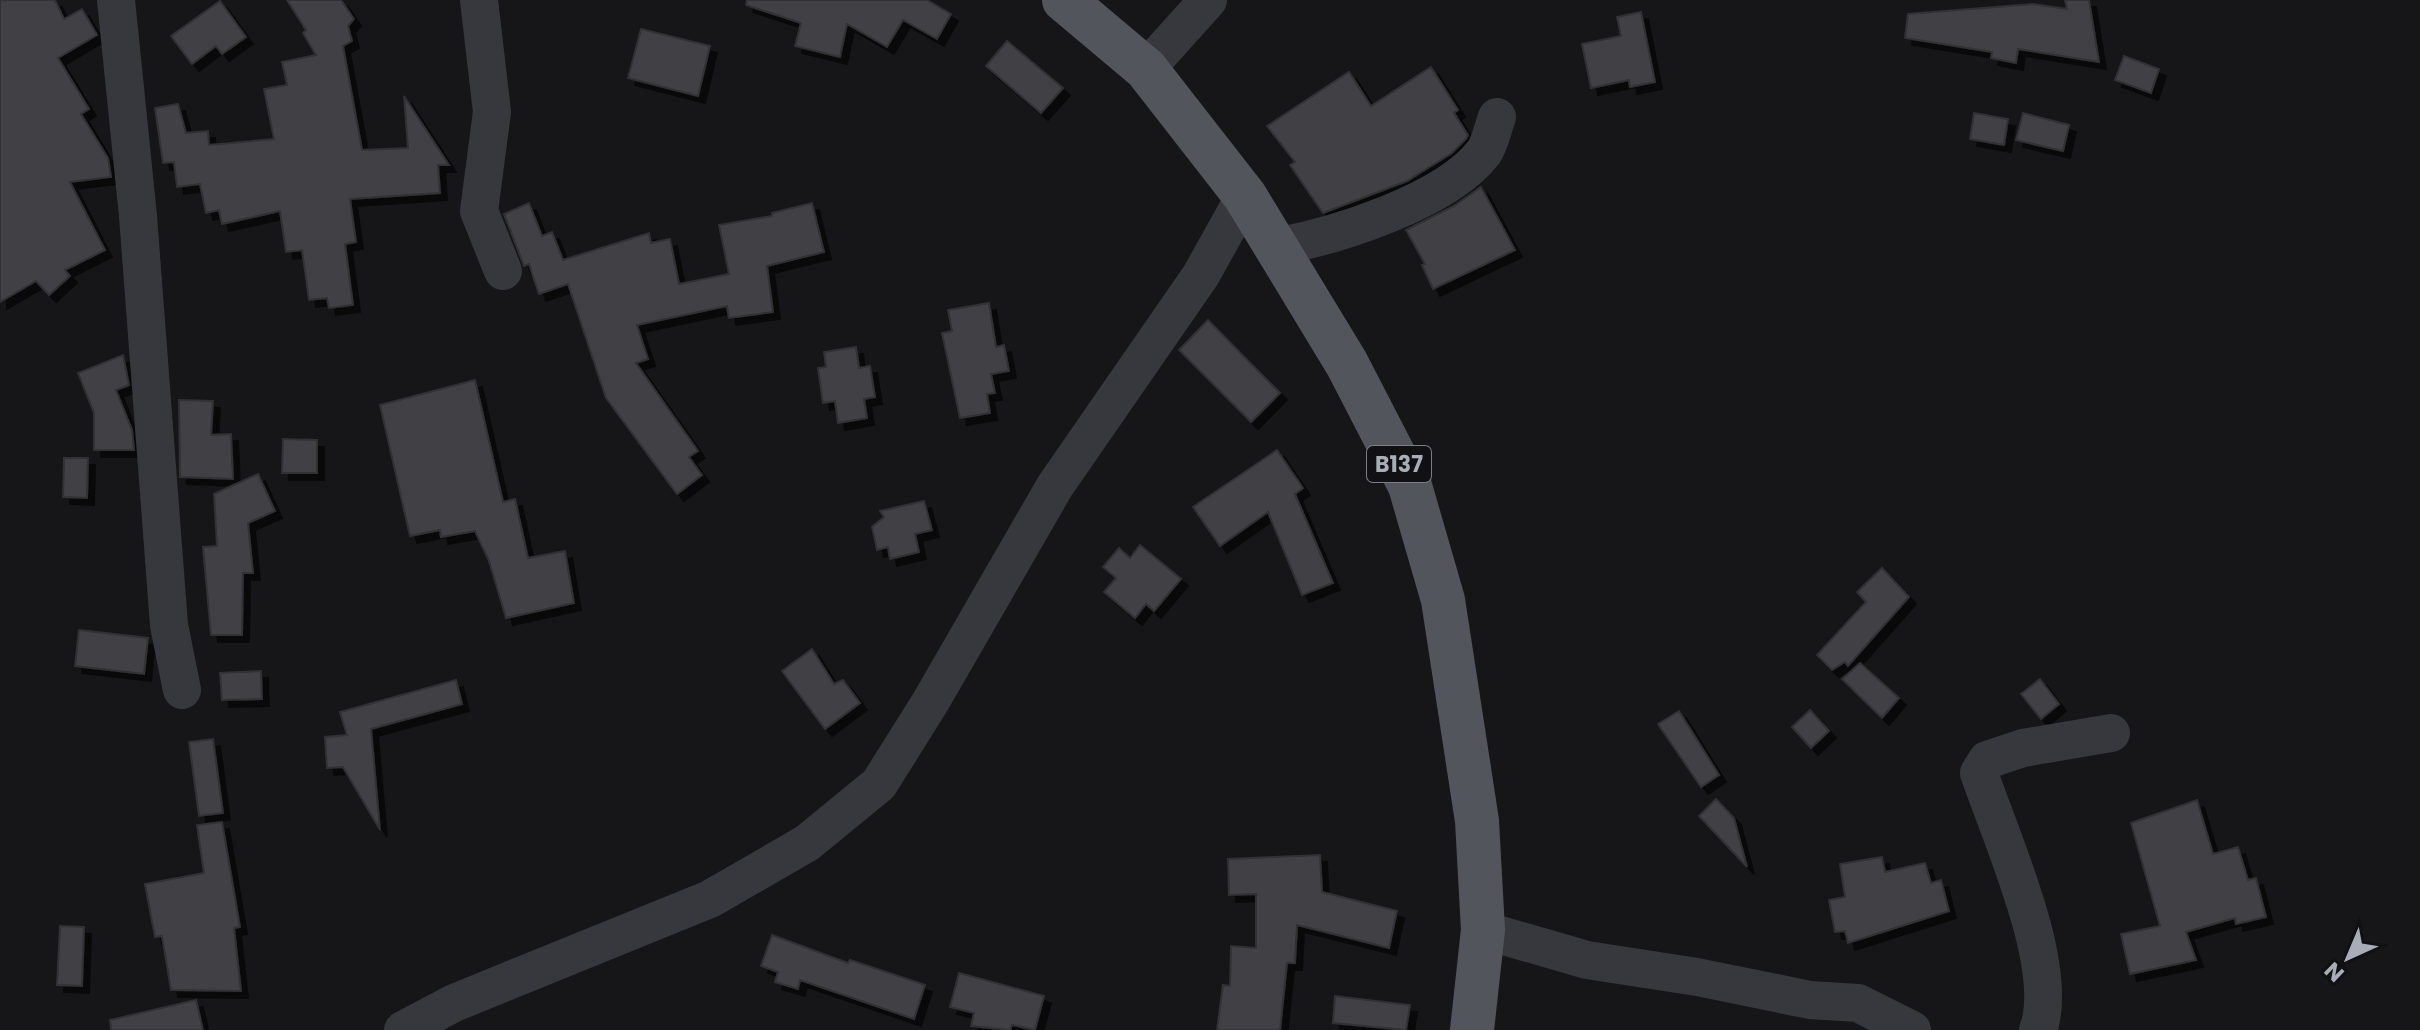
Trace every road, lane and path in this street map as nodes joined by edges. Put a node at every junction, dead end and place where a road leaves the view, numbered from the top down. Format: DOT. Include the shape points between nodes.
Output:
graph roads {
  1 [pos="116,0"];
  2 [pos="479,0"];
  3 [pos="1064,0"];
  4 [pos="1208,0"];
  5 [pos="1146,69"];
  6 [pos="1497,117"];
  7 [pos="1245,196"];
  8 [pos="1276,247"];
  9 [pos="503,271"];
  10 [pos="182,690"];
  11 [pos="2111,733"];
  12 [pos="1483,930"];
  13 [pos="1814,1015"];
  14 [pos="403,1030"];
  15 [pos="1472,1030"];
  16 [pos="1912,1030"];
  17 [pos="2038,1030"];
  1 -- 10 [label="street" via="169,625"];
  2 -- 9 [label="street" via="492,112 479,211"];
  3 -- 5 [label="main road, B137"];
  4 -- 5 [label="street"];
  5 -- 7 [label="main road, B137"];
  6 -- 8 [label="street" via="1484,151 1432,191 1360,226"];
  7 -- 8 [label="main road, B137"];
  7 -- 14 [label="street" via="1201,275 1055,486 879,784 807,843 710,899 454,1003"];
  8 -- 12 [label="main road, B137" via="1347,364 1410,486 1443,600 1462,709 1477,821"];
  11 -- 17 [label="street" via="2023,748 1987,760 1979,773 2040,952 2045,1010"];
  12 -- 13 [label="street" via="1587,960 1697,977"];
  12 -- 15 [label="main road, B137"];
  13 -- 16 [label="street" via="1858,1003"];
}
